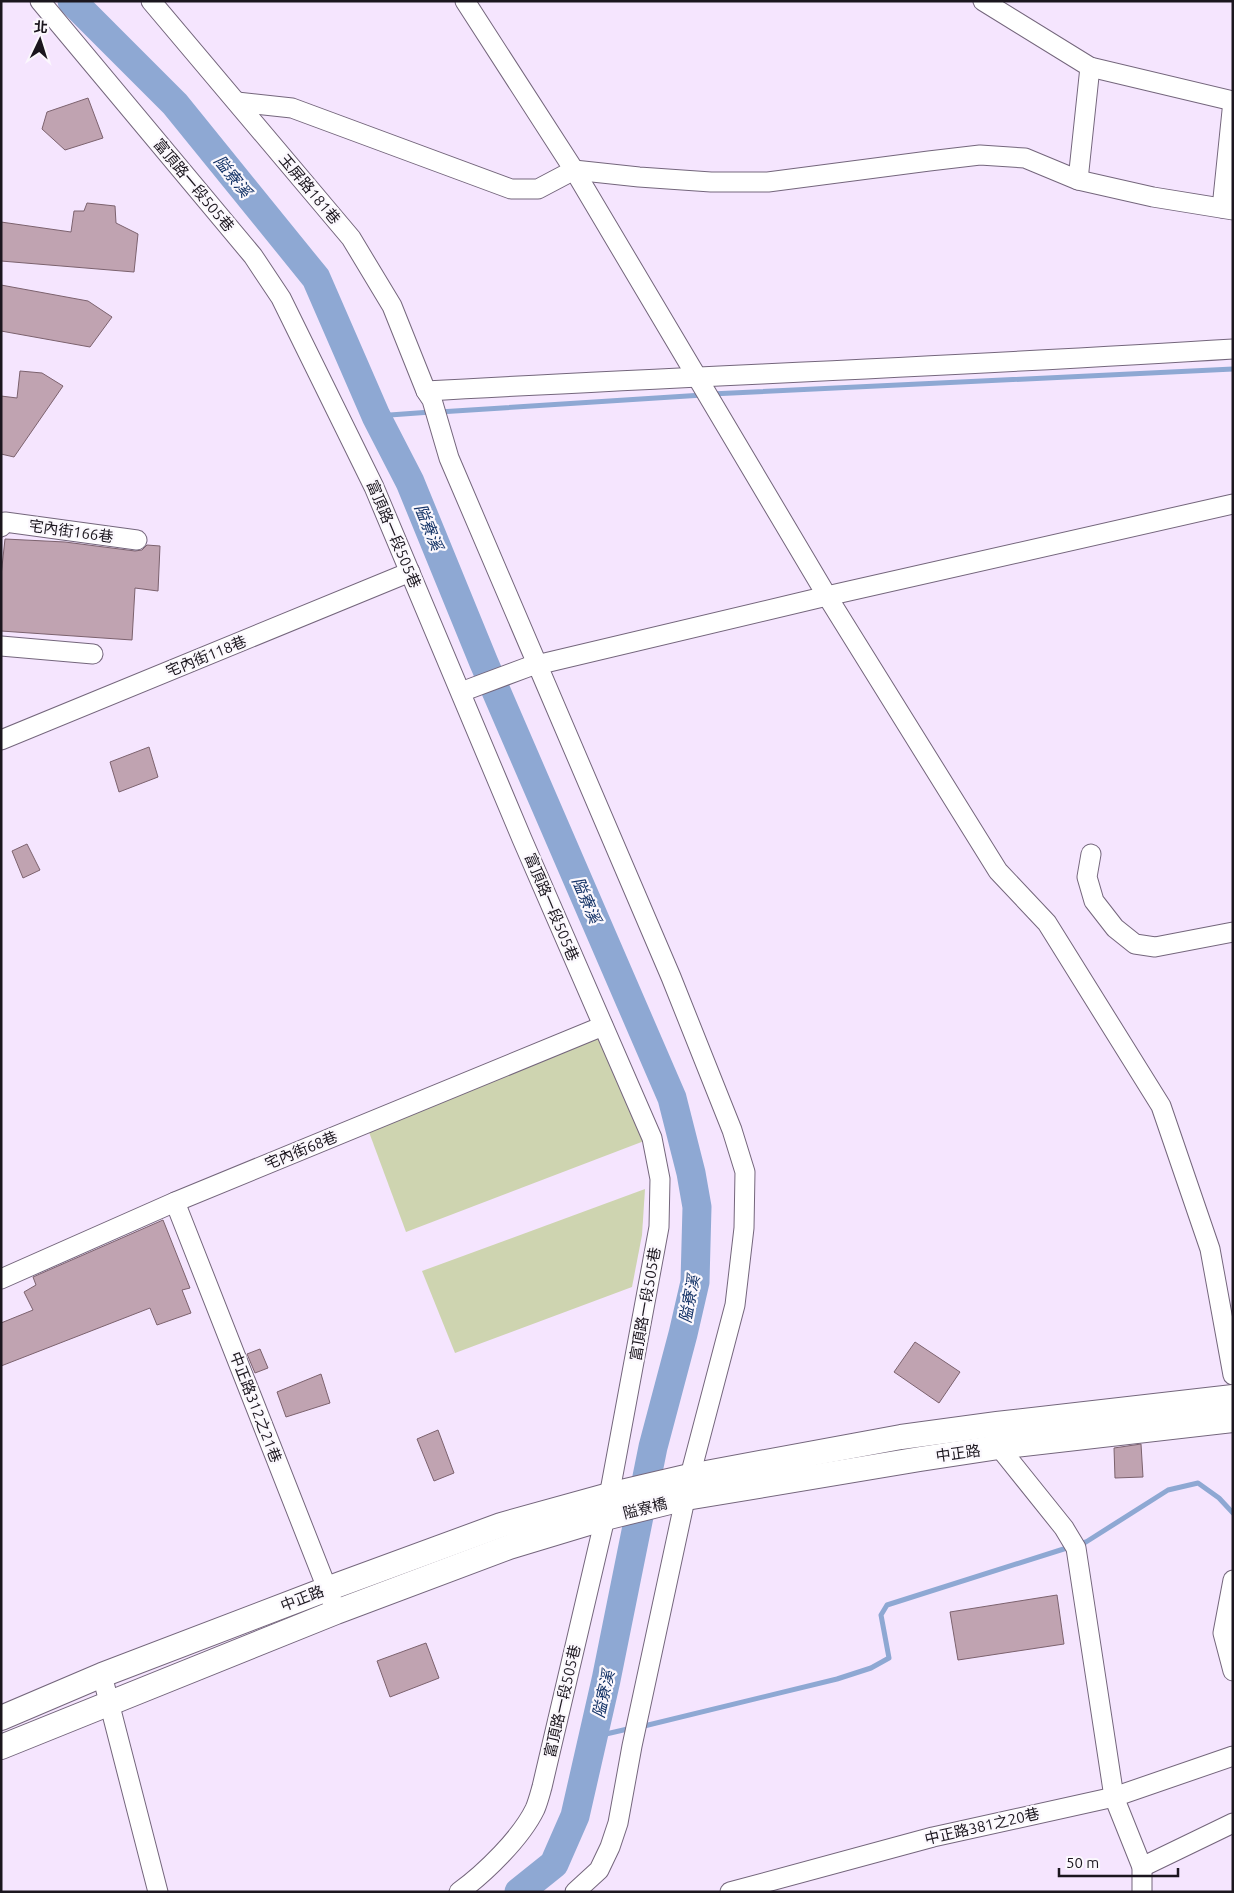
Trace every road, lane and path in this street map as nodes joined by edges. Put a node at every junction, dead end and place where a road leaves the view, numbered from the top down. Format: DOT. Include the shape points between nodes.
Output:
graph roads {
  1 [pos="40,1"];
  2 [pos="151,1"];
  3 [pos="465,1"];
  4 [pos="983,1"];
  5 [pos="1090,67"];
  6 [pos="1233,101"];
  7 [pos="237,102"];
  8 [pos="574,170"];
  9 [pos="1078,180"];
  10 [pos="1228,209"];
  11 [pos="1233,349"];
  12 [pos="702,384"];
  13 [pos="431,402"];
  14 [pos="1233,504"];
  15 [pos="3,524"];
  16 [pos="137,540"];
  17 [pos="410,572"];
  18 [pos="826,596"];
  19 [pos="1,646"];
  20 [pos="93,654"];
  21 [pos="532,666"];
  22 [pos="466,690"];
  23 [pos="1,740"];
  24 [pos="1090,854"];
  25 [pos="1233,932"];
  26 [pos="603,1026"];
  27 [pos="175,1202"];
  28 [pos="1,1279"];
  29 [pos="1233,1375"];
  30 [pos="1233,1397"];
  31 [pos="1233,1420"];
  32 [pos="998,1436"];
  33 [pos="688,1487"];
  34 [pos="609,1495"];
  35 [pos="605,1518"];
  36 [pos="1233,1580"];
  37 [pos="327,1589"];
  38 [pos="336,1612"];
  39 [pos="1233,1671"];
  40 [pos="102,1675"];
  41 [pos="109,1703"];
  42 [pos="1,1718"];
  43 [pos="1,1747"];
  44 [pos="1233,1756"];
  45 [pos="1114,1797"];
  46 [pos="1233,1823"];
  47 [pos="1142,1867"];
  48 [pos="158,1892"];
  49 [pos="459,1892"];
  50 [pos="575,1892"];
  51 [pos="730,1892"];
  52 [pos="1142,1892"];
  1 -- 17 [label="street, 富頂路一段505巷" via="253,256 282,298 374,487"];
  2 -- 7 [label="street, 玉屏路181巷"];
  3 -- 8 [label="street"];
  4 -- 5 [label="street"];
  5 -- 6 [label="street"];
  5 -- 9 [label="street"];
  6 -- 10 [label="street"];
  7 -- 8 [label="street" via="292,108 511,189 538,190"];
  7 -- 13 [label="street, 玉屏路181巷" via="351,238 392,306"];
  8 -- 9 [label="street" via="711,182 768,182 980,156 1024,158"];
  8 -- 12 [label="street"];
  9 -- 10 [label="street"];
  11 -- 12 [label="street"];
  12 -- 13 [label="street"];
  12 -- 18 [label="street"];
  13 -- 21 [label="street, 玉屏路181巷" via="448,458"];
  14 -- 18 [label="street"];
  15 -- 16 [label="street, 宅內街166巷"];
  17 -- 22 [label="street, 富頂路一段505巷"];
  17 -- 23 [label="street, 宅內街118巷"];
  18 -- 21 [label="street"];
  18 -- 29 [label="street" via="998,871 1047,923 1160,1106 1210,1249"];
  19 -- 20 [label="street"];
  21 -- 22 [label="street"];
  21 -- 33 [label="street, 玉屏路181巷" via="671,977 732,1130 745,1172 744,1228 734,1305"];
  22 -- 26 [label="street, 富頂路一段505巷" via="522,840"];
  24 -- 25 [label="street" via="1088,877 1094,901 1115,928 1135,944 1155,947"];
  26 -- 27 [label="street, 宅內街68巷"];
  26 -- 34 [label="street, 富頂路一段505巷" via="652,1138 660,1179 659,1227"];
  27 -- 28 [label="street, 宅內街68巷"];
  27 -- 37 [label="street, 中正路312之21巷"];
  30 -- 32 [label="main road, 中正路"];
  31 -- 32 [label="main road, 中正路"];
  32 -- 33 [label="main road, 中正路" via="920,1458"];
  32 -- 45 [label="street" via="1076,1548"];
  33 -- 34 [label="main road, 隘寮橋"];
  33 -- 35 [label="main road, 隘寮橋"];
  33 -- 50 [label="street, 玉屏路181巷" via="618,1823 599,1870"];
  34 -- 35 [label="street, 富頂路一段505巷"];
  34 -- 37 [label="main road, 中正路" via="501,1525"];
  35 -- 38 [label="main road, 中正路" via="508,1547"];
  35 -- 49 [label="street, 富頂路一段505巷" via="534,1810 509,1846"];
  36 -- 39 [label="street" via="1224,1633"];
  37 -- 38 [label="street, 中正路312之21巷"];
  37 -- 40 [label="main road, 中正路"];
  38 -- 41 [label="main road, 中正路"];
  40 -- 41 [label="street"];
  40 -- 42 [label="main road, 中正路"];
  41 -- 43 [label="main road, 中正路"];
  41 -- 48 [label="street"];
  44 -- 45 [label="street, 中正路381之20巷"];
  45 -- 47 [label="street"];
  45 -- 51 [label="street, 中正路381之20巷" via="933,1837"];
  46 -- 47 [label="street"];
  47 -- 52 [label="street"];
}
